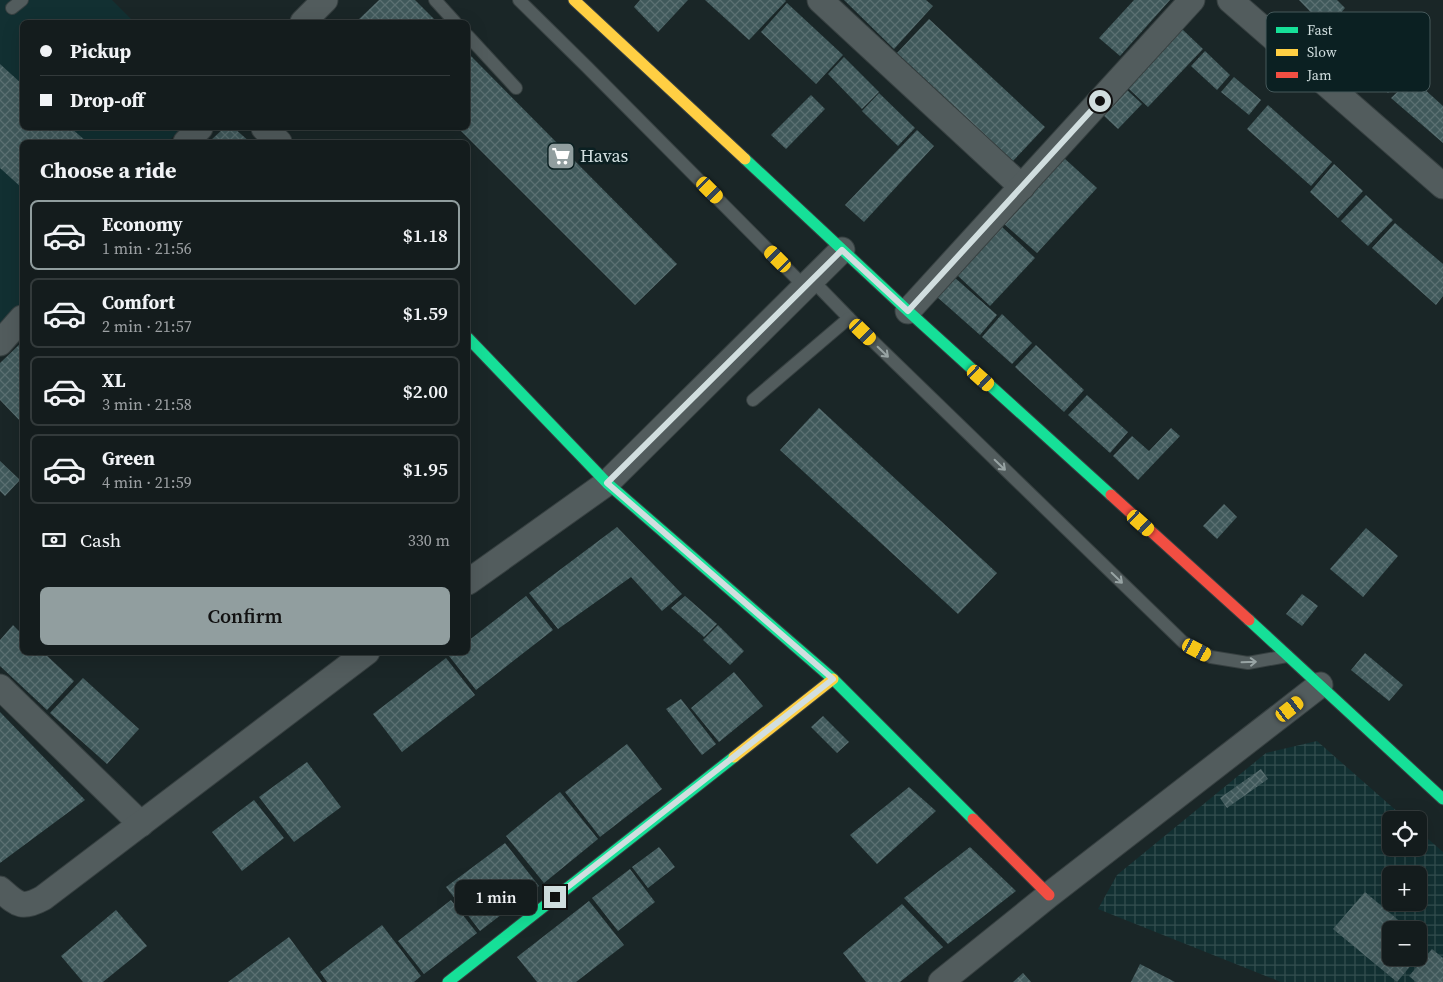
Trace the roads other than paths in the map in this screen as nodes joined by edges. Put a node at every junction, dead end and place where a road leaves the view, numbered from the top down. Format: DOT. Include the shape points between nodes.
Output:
graph roads {
  1 [pos="325,0"];
  2 [pos="435,0"];
  3 [pos="519,0"];
  4 [pos="574,0"];
  5 [pos="820,0"];
  6 [pos="1192,0"];
  7 [pos="1230,0"];
  8 [pos="304,20"];
  9 [pos="454,20"];
  10 [pos="1266,31"];
  11 [pos="470,38"];
  12 [pos="516,88"];
  13 [pos="1335,92"];
  14 [pos="198,130"];
  15 [pos="266,130"];
  16 [pos="188,140"];
  17 [pos="277,140"];
  18 [pos="1443,186"];
  19 [pos="1022,187"];
  20 [pos="842,250"];
  21 [pos="808,283"];
  22 [pos="908,311"];
  23 [pos="849,318"];
  24 [pos="20,320"];
  25 [pos="470,340"];
  26 [pos="0,342"];
  27 [pos="753,400"];
  28 [pos="607,483"];
  29 [pos="470,581"];
  30 [pos="356,655"];
  31 [pos="1287,656"];
  32 [pos="339,660"];
  33 [pos="833,679"];
  34 [pos="1320,685"];
  35 [pos="0,687"];
  36 [pos="1443,799"];
  37 [pos="141,824"];
  38 [pos="0,889"];
  39 [pos="1049,895"];
  40 [pos="448,982"];
  41 [pos="941,982"];
  1 -- 8 [label="street"];
  2 -- 9 [label="lane"];
  3 -- 21 [label="lane"];
  4 -- 20 [label="street"];
  5 -- 19 [label="street"];
  6 -- 19 [label="street"];
  7 -- 10 [label="street"];
  11 -- 12 [label="lane"];
  13 -- 18 [label="street"];
  14 -- 16 [label="street"];
  15 -- 17 [label="street"];
  19 -- 22 [label="street"];
  20 -- 21 [label="street"];
  20 -- 22 [label="street"];
  21 -- 23 [label="lane"];
  21 -- 28 [label="street"];
  22 -- 31 [label="street"];
  23 -- 27 [label="lane"];
  23 -- 31 [label="lane, one-way" via="1183,642 1211,657 1248,663"];
  24 -- 26 [label="street"];
  25 -- 28 [label="street"];
  28 -- 29 [label="street"];
  28 -- 33 [label="street"];
  30 -- 32 [label="street"];
  31 -- 34 [label="street"];
  32 -- 37 [label="street"];
  33 -- 39 [label="street"];
  33 -- 40 [label="street"];
  34 -- 36 [label="street"];
  34 -- 39 [label="street"];
  35 -- 37 [label="street"];
  37 -- 38 [label="street" via="31,905 17,904"];
  39 -- 41 [label="street"];
}
